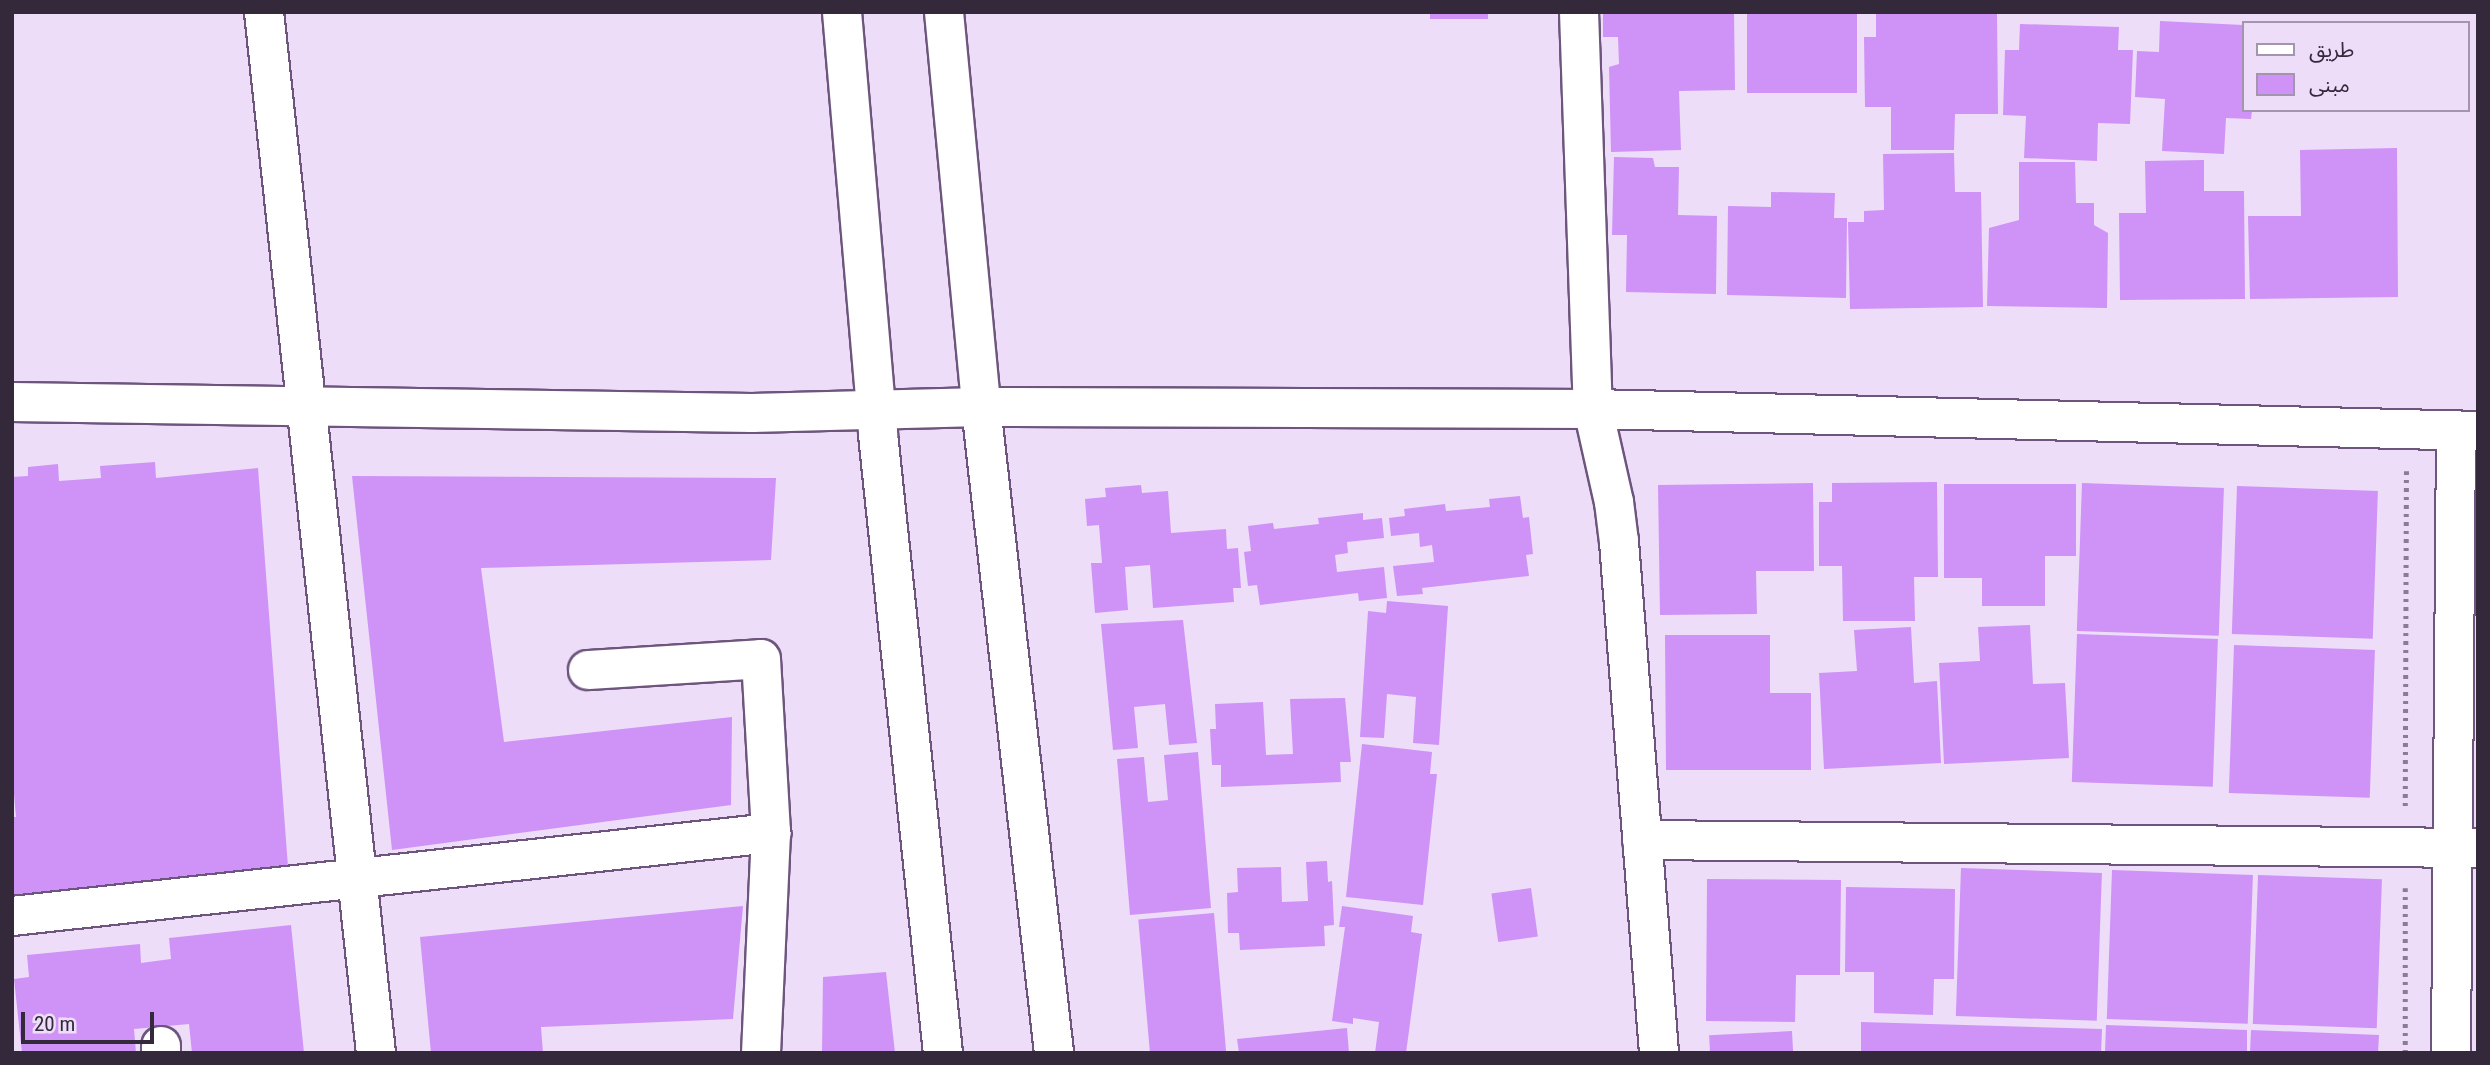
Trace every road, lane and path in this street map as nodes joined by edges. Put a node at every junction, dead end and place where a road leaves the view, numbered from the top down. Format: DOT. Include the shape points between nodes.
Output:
graph roads {
  1 [pos="264,12"];
  2 [pos="842,12"];
  3 [pos="944,12"];
  4 [pos="1579,12"];
  5 [pos="12,402"];
  6 [pos="307,404"];
  7 [pos="981,407"];
  8 [pos="1594,409"];
  9 [pos="876,410"];
  10 [pos="2467,431"];
  11 [pos="2406,432"];
  12 [pos="588,670"];
  13 [pos="771,833"];
  14 [pos="1642,840"];
  15 [pos="2405,847"];
  16 [pos="2465,848"];
  17 [pos="357,878"];
  18 [pos="12,916"];
  19 [pos="376,1053"];
  20 [pos="761,1053"];
  21 [pos="943,1053"];
  22 [pos="1054,1053"];
  23 [pos="1659,1053"];
  24 [pos="2405,1053"];
  25 [pos="2451,1053"];
  1 -- 6 [label="street"];
  2 -- 9 [label="street"];
  3 -- 7 [label="street"];
  4 -- 8 [label="street"];
  5 -- 6 [label="street"];
  6 -- 9 [label="street" via="752,413"];
  6 -- 17 [label="street"];
  7 -- 8 [label="street"];
  7 -- 9 [label="street"];
  7 -- 22 [label="street"];
  8 -- 11 [label="street"];
  8 -- 14 [label="street" via="1617,528"];
  9 -- 21 [label="street"];
  10 -- 11 [label="street"];
  10 -- 16 [label="street"];
  11 -- 15 [label="path"];
  12 -- 13 [label="street" via="761,659"];
  13 -- 17 [label="street"];
  13 -- 20 [label="street"];
  14 -- 15 [label="street"];
  14 -- 23 [label="street"];
  15 -- 16 [label="street"];
  15 -- 24 [label="path"];
  16 -- 25 [label="street"];
  17 -- 18 [label="street"];
  17 -- 19 [label="street"];
}
